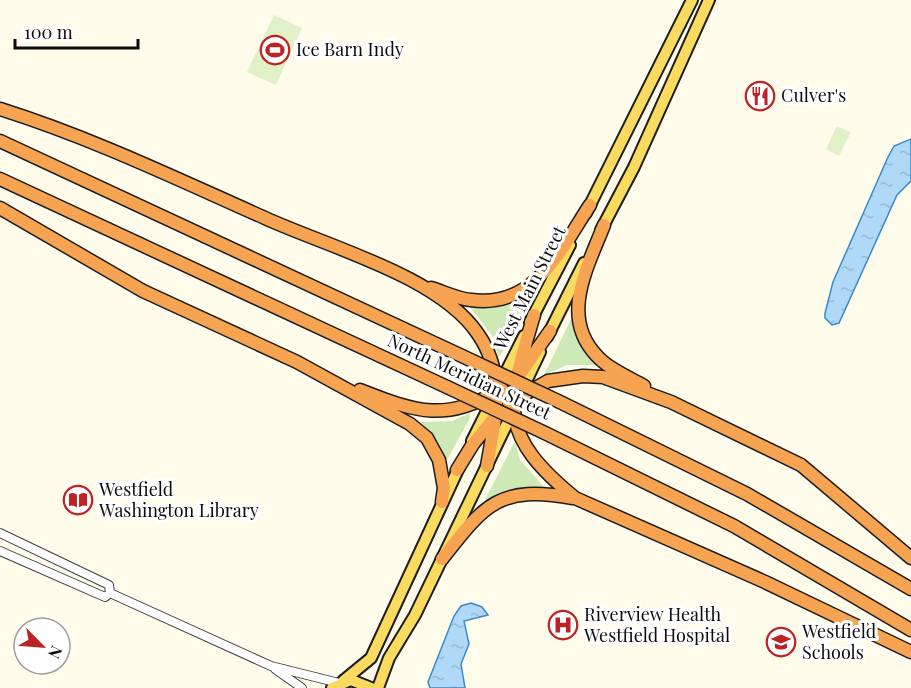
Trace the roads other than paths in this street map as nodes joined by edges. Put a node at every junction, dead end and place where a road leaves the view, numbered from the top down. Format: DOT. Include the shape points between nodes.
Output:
graph roads {
  1 [pos="692,0"];
  2 [pos="710,0"];
  3 [pos="0,109"];
  4 [pos="0,141"];
  5 [pos="0,179"];
  6 [pos="590,205"];
  7 [pos="0,208"];
  8 [pos="604,225"];
  9 [pos="423,285"];
  10 [pos="534,315"];
  11 [pos="550,331"];
  12 [pos="330,380"];
  13 [pos="515,380"];
  14 [pos="497,391"];
  15 [pos="516,401"];
  16 [pos="671,402"];
  17 [pos="496,414"];
  18 [pos="487,466"];
  19 [pos="457,470"];
  20 [pos="575,498"];
  21 [pos="442,502"];
  22 [pos="0,533"];
  23 [pos="0,552"];
  24 [pos="911,558"];
  25 [pos="442,559"];
  26 [pos="911,588"];
  27 [pos="110,593"];
  28 [pos="911,630"];
  29 [pos="911,652"];
  30 [pos="272,666"];
  31 [pos="338,684"];
  32 [pos="302,688"];
  33 [pos="370,688"];
  34 [pos="378,688"];
  1 -- 6 [label="main road, West Main Street"];
  2 -- 8 [label="main road, West Main Street"];
  3 -- 9 [label="highway" via="107,146"];
  4 -- 26 [label="highway, North Meridian Street, bridge" via="560,402 747,494"];
  5 -- 28 [label="highway, North Meridian Street, bridge" via="545,433 734,526"];
  6 -- 9 [label="highway" via="547,271 526,290 502,299 473,301"];
  6 -- 10 [label="main road, West Main Street"];
  7 -- 12 [label="highway" via="143,291"];
  8 -- 11 [label="main road, West Main Street"];
  8 -- 16 [label="highway" via="579,289 577,311 581,331 592,351 604,362"];
  9 -- 14 [label="highway" via="479,335"];
  10 -- 13 [label="highway"];
  10 -- 14 [label="main road, West Main Street"];
  11 -- 13 [label="highway"];
  11 -- 15 [label="main road, West Main Street"];
  12 -- 14 [label="highway" via="398,405 428,411 470,406"];
  12 -- 21 [label="highway" via="410,424 427,438 441,466"];
  13 -- 14 [label="highway"];
  13 -- 15 [label="highway"];
  14 -- 17 [label="highway"];
  14 -- 19 [label="main road, West Main Street"];
  15 -- 16 [label="highway" via="548,381 594,376"];
  15 -- 17 [label="highway"];
  15 -- 18 [label="main road, West Main Street"];
  15 -- 20 [label="highway" via="520,435 530,454 549,477"];
  16 -- 24 [label="highway" via="801,465"];
  17 -- 18 [label="highway"];
  17 -- 19 [label="highway"];
  18 -- 25 [label="main road, West Main Street"];
  19 -- 21 [label="main road, West Main Street"];
  20 -- 25 [label="highway" via="533,493 502,500 480,513"];
  20 -- 29 [label="highway"];
  21 -- 31 [label="main road, West Main Street" via="371,658"];
  22 -- 27 [label="street" via="109,585"];
  23 -- 27 [label="street" via="105,597"];
  25 -- 34 [label="main road, West Main Street" via="389,658"];
  27 -- 30 [label="street"];
  30 -- 31 [label="street"];
  30 -- 32 [label="street"];
  31 -- 33 [label="main road" via="356,680"];
}
